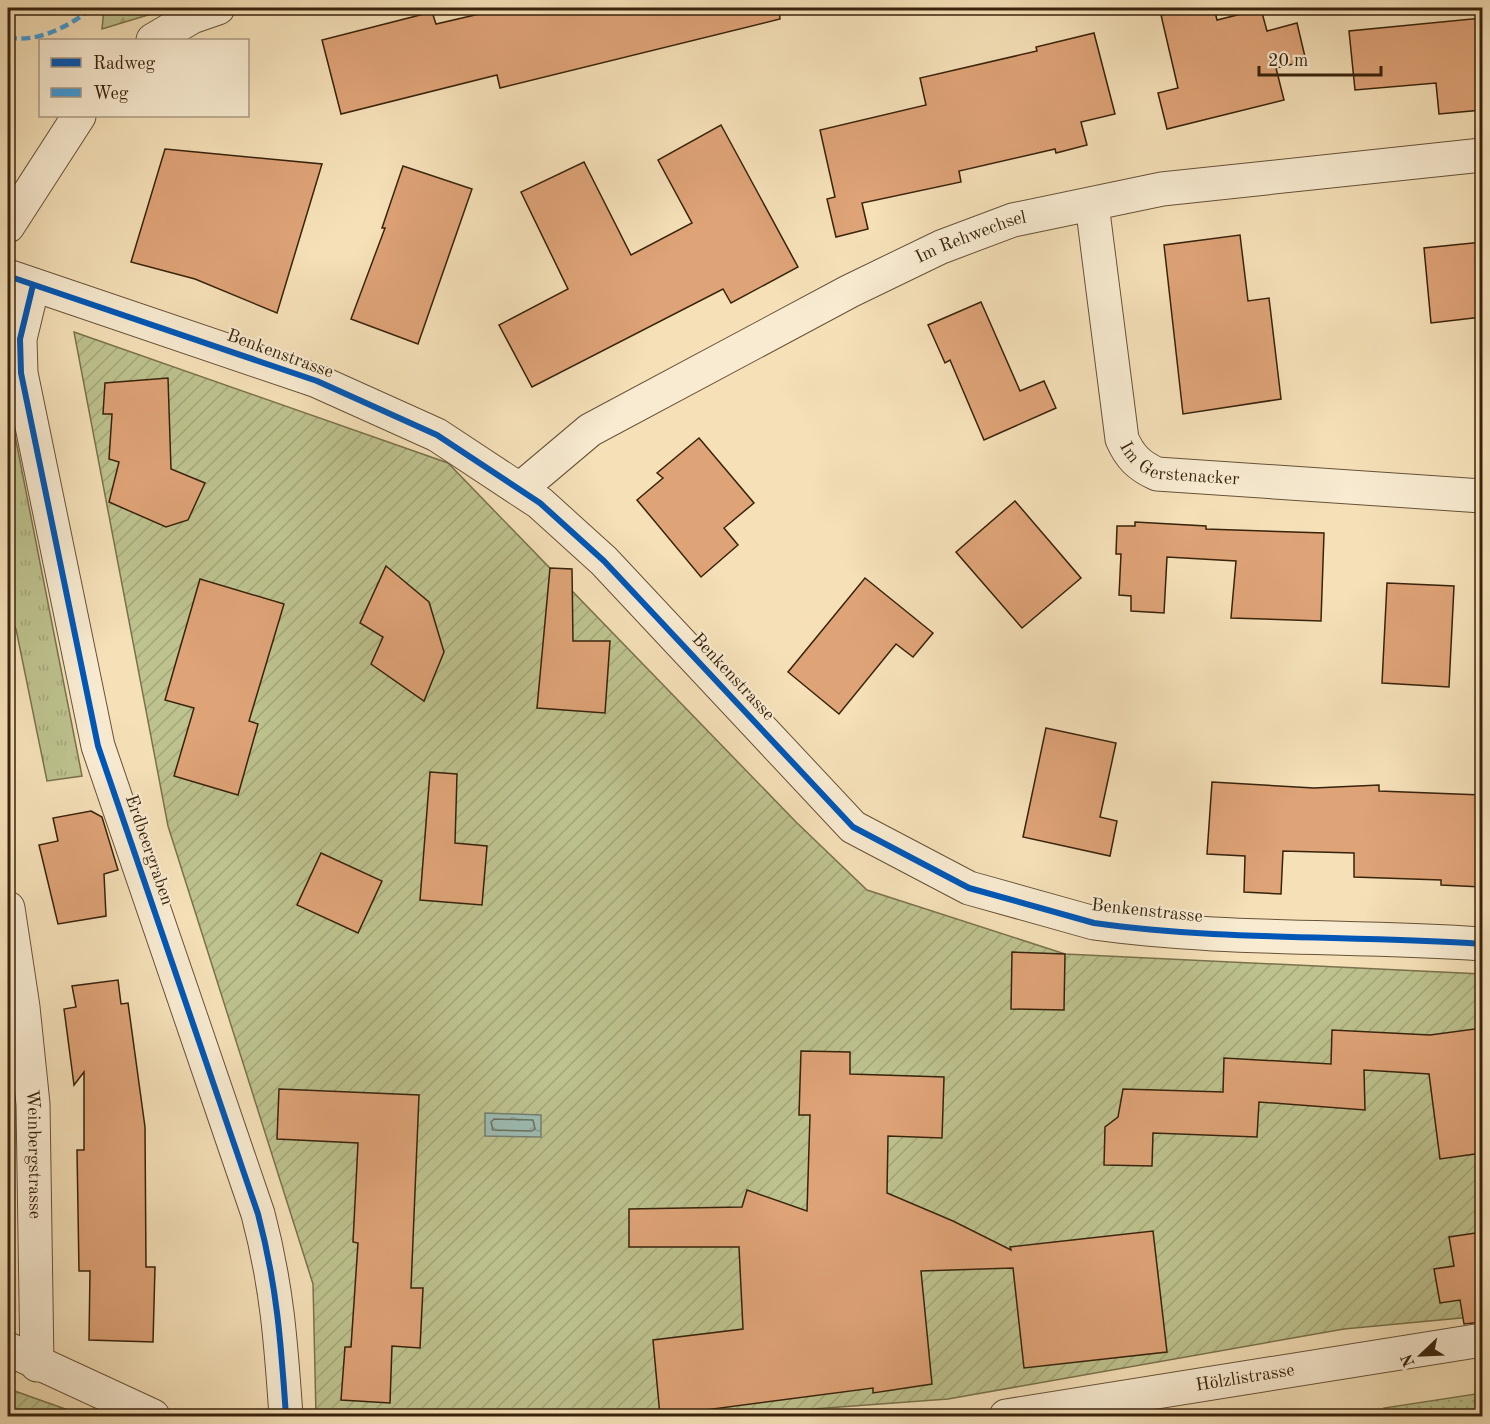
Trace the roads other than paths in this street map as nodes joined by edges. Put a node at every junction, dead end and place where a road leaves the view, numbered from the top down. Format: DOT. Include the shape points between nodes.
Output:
graph roads {
  1 [pos="218,8"];
  2 [pos="155,39"];
  3 [pos="78,117"];
  4 [pos="1482,155"];
  5 [pos="1092,204"];
  6 [pos="8,226"];
  7 [pos="20,280"];
  8 [pos="520,489"];
  9 [pos="1482,495"];
  10 [pos="8,908"];
  11 [pos="1482,944"];
  12 [pos="1482,1340"];
  13 [pos="8,1349"];
  14 [pos="38,1365"];
  15 [pos="153,1416"];
  16 [pos="286,1416"];
  17 [pos="1006,1416"];
  1 -- 2 [label="street" via="192,17"];
  3 -- 6 [label="street"];
  4 -- 5 [label="street, Im Rehwechsel" via="1162,189"];
  5 -- 8 [label="street, Im Rehwechsel" via="1005,223 941,247 850,291 590,430"];
  5 -- 9 [label="street, Im Gerstenacker" via="1122,439 1129,455 1142,468 1157,474"];
  7 -- 8 [label="street, Benkenstrasse" via="317,381 437,435"];
  7 -- 16 [label="street, Erdbeergraben" via="21,373 98,746 258,1214 279,1312"];
  8 -- 11 [label="street, Benkenstrasse" via="604,561 853,827 969,888 1114,926"];
  10 -- 14 [label="street, Weinbergstrasse" via="33,1104"];
  12 -- 17 [label="street, Hölzlistrasse"];
  13 -- 14 [label="street"];
  14 -- 15 [label="street"];
}
